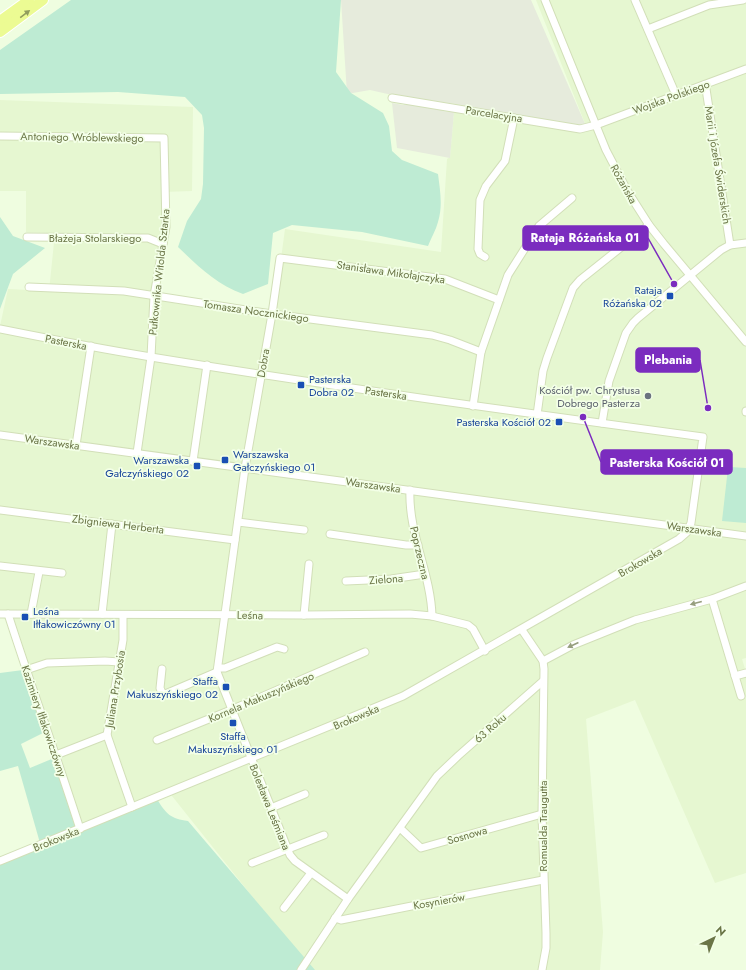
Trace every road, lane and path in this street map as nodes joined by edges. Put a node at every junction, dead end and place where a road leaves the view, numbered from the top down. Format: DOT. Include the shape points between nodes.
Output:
graph roads {
  1 [pos="28,0"];
  2 [pos="43,0"];
  3 [pos="545,0"];
  4 [pos="635,0"];
  5 [pos="743,0"];
  6 [pos="0,21"];
  7 [pos="648,29"];
  8 [pos="0,32"];
  9 [pos="746,69"];
  10 [pos="704,85"];
  11 [pos="676,95"];
  12 [pos="392,98"];
  13 [pos="514,118"];
  14 [pos="596,125"];
  15 [pos="0,136"];
  16 [pos="164,138"];
  17 [pos="572,198"];
  18 [pos="649,225"];
  19 [pos="26,238"];
  20 [pos="746,243"];
  21 [pos="163,244"];
  22 [pos="730,245"];
  23 [pos="485,257"];
  24 [pos="280,258"];
  25 [pos="690,276"];
  26 [pos="29,287"];
  27 [pos="154,296"];
  28 [pos="499,300"];
  29 [pos="272,314"];
  30 [pos="0,329"];
  31 [pos="746,342"];
  32 [pos="91,346"];
  33 [pos="481,352"];
  34 [pos="151,357"];
  35 [pos="207,365"];
  36 [pos="262,374"];
  37 [pos="473,406"];
  38 [pos="537,415"];
  39 [pos="602,423"];
  40 [pos="0,435"];
  41 [pos="76,445"];
  42 [pos="137,453"];
  43 [pos="193,461"];
  44 [pos="245,468"];
  45 [pos="410,490"];
  46 [pos="0,510"];
  47 [pos="238,522"];
  48 [pos="112,524"];
  49 [pos="689,528"];
  50 [pos="304,530"];
  51 [pos="330,534"];
  52 [pos="746,536"];
  53 [pos="235,540"];
  54 [pos="418,544"];
  55 [pos="309,564"];
  56 [pos="0,566"];
  57 [pos="39,572"];
  58 [pos="62,573"];
  59 [pos="426,574"];
  60 [pos="346,581"];
  61 [pos="746,586"];
  62 [pos="712,598"];
  63 [pos="0,614"];
  64 [pos="8,614"];
  65 [pos="31,614"];
  66 [pos="102,614"];
  67 [pos="226,614"];
  68 [pos="123,615"];
  69 [pos="304,615"];
  70 [pos="432,616"];
  71 [pos="522,630"];
  72 [pos="284,649"];
  73 [pos="485,650"];
  74 [pos="365,652"];
  75 [pos="543,660"];
  76 [pos="119,662"];
  77 [pos="26,670"];
  78 [pos="162,670"];
  79 [pos="217,670"];
  80 [pos="746,672"];
  81 [pos="735,676"];
  82 [pos="543,681"];
  83 [pos="741,696"];
  84 [pos="231,710"];
  85 [pos="107,735"];
  86 [pos="157,740"];
  87 [pos="56,755"];
  88 [pos="250,759"];
  89 [pos="305,794"];
  90 [pos="132,807"];
  91 [pos="271,808"];
  92 [pos="542,814"];
  93 [pos="80,828"];
  94 [pos="400,828"];
  95 [pos="324,834"];
  96 [pos="287,849"];
  97 [pos="0,861"];
  98 [pos="252,863"];
  99 [pos="311,873"];
  100 [pos="543,880"];
  101 [pos="348,899"];
  102 [pos="284,908"];
  103 [pos="335,918"];
  104 [pos="304,969"];
  105 [pos="542,970"];
  1 -- 6 [label="highway"];
  8 -- 2 [label="highway, one-way"];
  3 -- 14 [label="street, Różańska"];
  4 -- 7 [label="street"];
  5 -- 7 [label="street" via="709,5"];
  7 -- 11 [label="street"];
  9 -- 10 [label="street, Wojska Polskiego"];
  10 -- 11 [label="street, Wojska Polskiego"];
  10 -- 22 [label="street, Marii i Józefa Świderskich"];
  11 -- 14 [label="street, Wojska Polskiego"];
  12 -- 13 [label="street, Parcelacyjna"];
  13 -- 14 [label="street, Parcelacyjna" via="580,129"];
  13 -- 23 [label="street" via="505,162 486,186 480,200 478,249"];
  14 -- 18 [label="street, Różańska" via="628,192"];
  15 -- 16 [label="street, Antoniego Wróblewskiego"];
  16 -- 21 [label="street, Pułkownika Witolda Sztarka" via="166,221"];
  17 -- 28 [label="street" via="539,226 511,269"];
  18 -- 25 [label="street, Różańska"];
  18 -- 38 [label="street" via="572,288 545,364"];
  19 -- 21 [label="street, Błażeja Stolarskiego" via="148,238"];
  20 -- 22 [label="street"];
  21 -- 27 [label="street, Pułkownika Witolda Sztarka"];
  22 -- 25 [label="street"];
  24 -- 28 [label="street, Stanisława Mikołajczyka" via="445,279"];
  24 -- 29 [label="street, Dobra"];
  25 -- 31 [label="street, Różańska"];
  25 -- 39 [label="street" via="638,318 626,333 609,381"];
  26 -- 27 [label="street, Tomasza Nocznickiego" via="124,291"];
  27 -- 29 [label="street, Tomasza Nocznickiego"];
  27 -- 34 [label="street, Pułkownika Witolda Sztarka"];
  28 -- 33 [label="street"];
  29 -- 33 [label="street, Tomasza Nocznickiego" via="432,335"];
  29 -- 36 [label="street, Dobra"];
  30 -- 32 [label="street, Pasterska"];
  32 -- 34 [label="street, Pasterska"];
  32 -- 41 [label="street"];
  33 -- 37 [label="street"];
  34 -- 35 [label="street, Pasterska"];
  34 -- 42 [label="street, Pułkownika Witolda Sztarka"];
  35 -- 36 [label="street, Pasterska"];
  35 -- 43 [label="street"];
  36 -- 37 [label="street, Pasterska"];
  36 -- 44 [label="street, Dobra"];
  37 -- 38 [label="street, Pasterska"];
  38 -- 39 [label="street, Pasterska"];
  39 -- 49 [label="street, Pasterska" via="703,438"];
  40 -- 41 [label="street, Warszawska"];
  41 -- 42 [label="street, Warszawska"];
  42 -- 43 [label="street, Warszawska"];
  43 -- 44 [label="street, Warszawska"];
  44 -- 45 [label="street, Warszawska"];
  44 -- 47 [label="street, Dobra"];
  45 -- 49 [label="street, Warszawska"];
  45 -- 54 [label="street, Poprzeczna" via="409,505"];
  46 -- 48 [label="street, Zbigniewa Herberta"];
  47 -- 50 [label="street"];
  47 -- 53 [label="street, Dobra"];
  48 -- 53 [label="street, Zbigniewa Herberta"];
  48 -- 66 [label="street"];
  49 -- 52 [label="street, Warszawska"];
  49 -- 71 [label="street, Brokowska" via="679,539"];
  51 -- 54 [label="street" via="406,545"];
  53 -- 67 [label="street, Dobra"];
  54 -- 59 [label="street, Poprzeczna"];
  55 -- 69 [label="street"];
  56 -- 57 [label="street"];
  57 -- 58 [label="street"];
  57 -- 65 [label="street"];
  59 -- 60 [label="street, Zielona"];
  59 -- 70 [label="street, Poprzeczna"];
  61 -- 62 [label="street"];
  62 -- 75 [label="street, one-way" via="635,620"];
  62 -- 81 [label="street"];
  63 -- 64 [label="street, Leśna"];
  64 -- 65 [label="street, Leśna"];
  64 -- 77 [label="street, Kazimiery Iłłakowiczówny"];
  65 -- 66 [label="street, Leśna"];
  66 -- 68 [label="street, Leśna"];
  67 -- 68 [label="street, Leśna"];
  67 -- 69 [label="street, Leśna"];
  67 -- 79 [label="street, Dobra"];
  68 -- 76 [label="street, Juliana Przybosia" via="123,640"];
  69 -- 70 [label="street, Leśna"];
  70 -- 73 [label="street, Leśna" via="468,625"];
  71 -- 73 [label="street, Brokowska"];
  71 -- 75 [label="street"];
  72 -- 79 [label="street" via="277,647"];
  73 -- 88 [label="street, Brokowska" via="403,696"];
  74 -- 84 [label="street, Kornela Makuszyńskiego"];
  75 -- 82 [label="street"];
  76 -- 77 [label="street" via="47,663"];
  76 -- 85 [label="street, Juliana Przybosia"];
  77 -- 87 [label="street, Kazimiery Iłłakowiczówny"];
  78 -- 79 [label="street" via="160,688 163,695"];
  79 -- 84 [label="street, Bolesława Leśmiana"];
  80 -- 81 [label="street"];
  81 -- 83 [label="street"];
  82 -- 92 [label="street, Romualda Traugutta"];
  82 -- 94 [label="street, 63 Roku" via="437,776"];
  84 -- 86 [label="street, Kornela Makuszyńskiego"];
  84 -- 88 [label="street, Bolesława Leśmiana"];
  85 -- 87 [label="street"];
  85 -- 90 [label="street, Juliana Przybosia"];
  87 -- 93 [label="street, Kazimiery Iłłakowiczówny"];
  88 -- 90 [label="street, Brokowska"];
  88 -- 91 [label="street, Bolesława Leśmiana"];
  89 -- 91 [label="street"];
  90 -- 93 [label="street, Brokowska"];
  91 -- 96 [label="street, Bolesława Leśmiana"];
  92 -- 94 [label="street, Sosnowa" via="421,848"];
  92 -- 100 [label="street, Romualda Traugutta"];
  93 -- 97 [label="street, Brokowska"];
  94 -- 101 [label="street, 63 Roku"];
  95 -- 96 [label="street"];
  96 -- 98 [label="street"];
  96 -- 99 [label="street, Bolesława Leśmiana" via="295,861"];
  99 -- 101 [label="street, Bolesława Leśmiana"];
  99 -- 102 [label="street"];
  100 -- 103 [label="street, Kosynierów" via="341,920"];
  100 -- 105 [label="street, Romualda Traugutta" via="546,948"];
  101 -- 103 [label="street, 63 Roku"];
  103 -- 104 [label="street, 63 Roku"];
}
